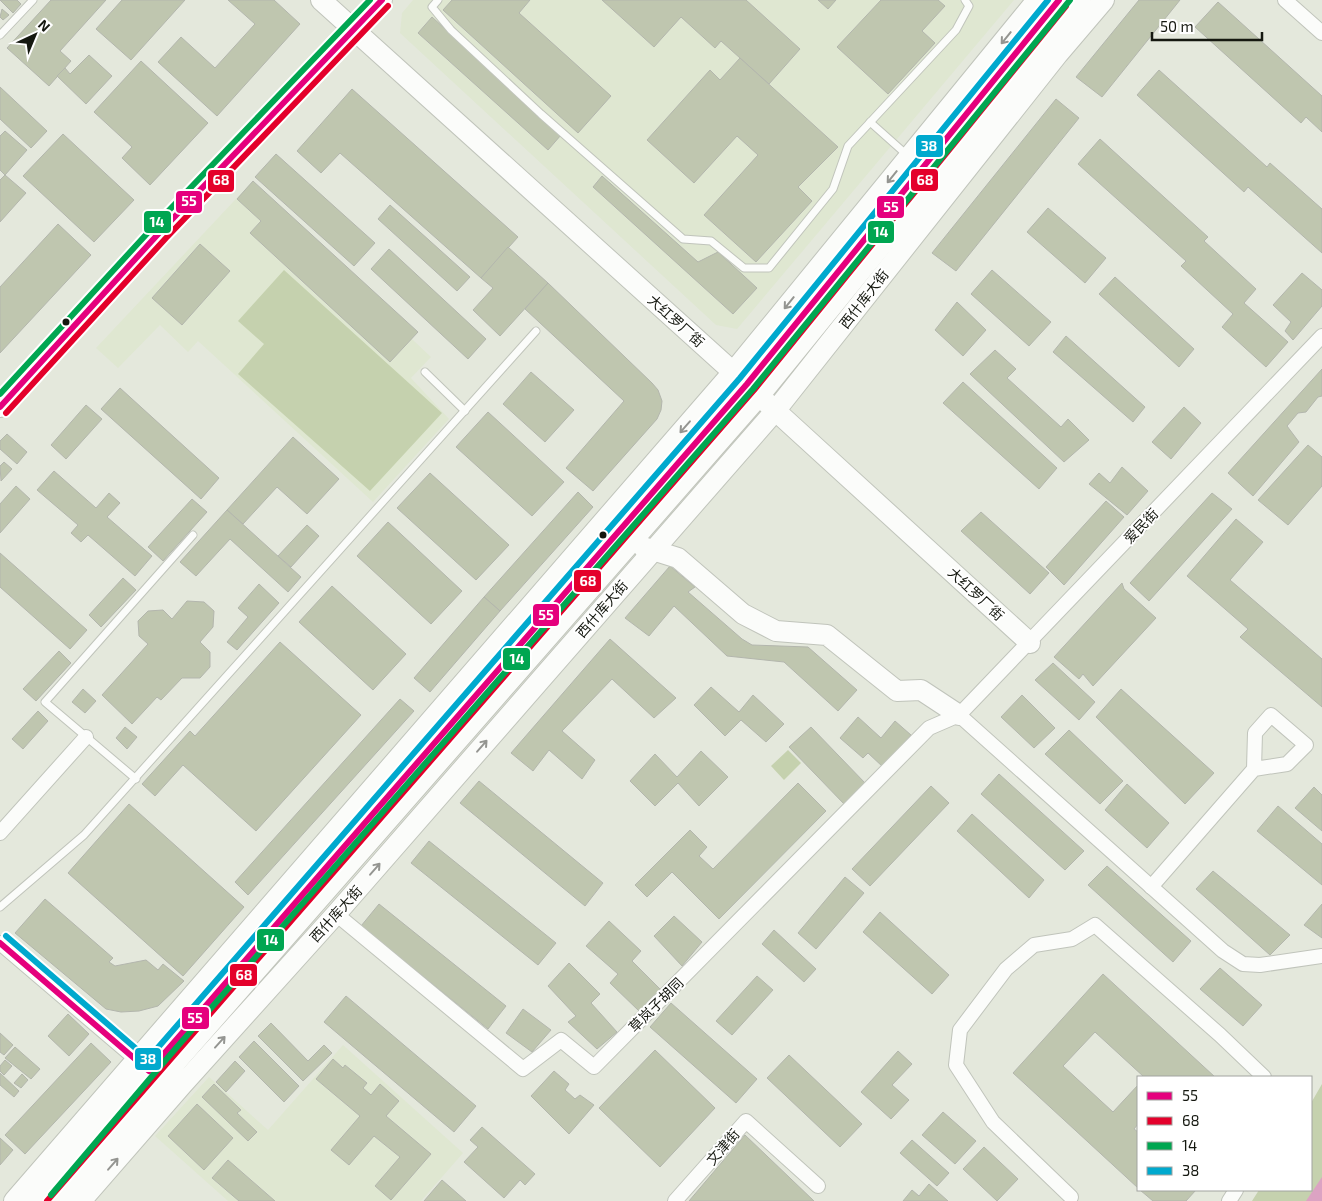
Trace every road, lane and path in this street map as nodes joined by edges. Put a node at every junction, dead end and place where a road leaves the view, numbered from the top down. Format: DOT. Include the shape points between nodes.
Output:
graph roads {
  1 [pos="34,0"];
  2 [pos="321,0"];
  3 [pos="382,0"];
  4 [pos="438,0"];
  5 [pos="965,0"];
  6 [pos="1037,0"];
  7 [pos="1060,0"];
  8 [pos="1081,0"];
  9 [pos="1104,0"];
  10 [pos="1285,0"];
  11 [pos="354,32"];
  12 [pos="1322,33"];
  13 [pos="0,35"];
  14 [pos="870,122"];
  15 [pos="909,157"];
  16 [pos="536,331"];
  17 [pos="1322,336"];
  18 [pos="425,372"];
  19 [pos="747,384"];
  20 [pos="0,407"];
  21 [pos="776,410"];
  22 [pos="465,411"];
  23 [pos="193,536"];
  24 [pos="631,543"];
  25 [pos="653,550"];
  26 [pos="1030,644"];
  27 [pos="959,714"];
  28 [pos="86,736"];
  29 [pos="1254,769"];
  30 [pos="136,779"];
  31 [pos="0,833"];
  32 [pos="1151,887"];
  33 [pos="0,907"];
  34 [pos="336,914"];
  35 [pos="0,943"];
  36 [pos="1322,956"];
  37 [pos="142,1065"];
  38 [pos="1263,1076"];
  39 [pos="818,1186"];
  40 [pos="1072,1200"];
  41 [pos="14,1201"];
  42 [pos="35,1201"];
  43 [pos="58,1201"];
  44 [pos="81,1201"];
  45 [pos="675,1201"];
  1 -- 13 [label="lane"];
  2 -- 11 [label="street, 大红罗厂街"];
  3 -- 11 [label="street"];
  4 -- 14 [label="lane" via="432,7 451,30 683,239 711,241 744,268 769,268 833,189 848,146"];
  5 -- 14 [label="lane" via="969,6 956,30"];
  6 -- 15 [label="street, 西什库大街, one-way"];
  7 -- 19 [label="street, 西什库大街"];
  8 -- 19 [label="street, 西什库大街"];
  9 -- 21 [label="street, 西什库大街"];
  10 -- 12 [label="street"];
  11 -- 19 [label="street, 大红罗厂街"];
  11 -- 20 [label="street" via="160,232"];
  14 -- 15 [label="lane"];
  15 -- 19 [label="street, 西什库大街, one-way"];
  16 -- 22 [label="lane"];
  17 -- 26 [label="street, 爱民街"];
  18 -- 22 [label="lane"];
  19 -- 21 [label="street, 大红罗厂街"];
  19 -- 24 [label="street, 西什库大街"];
  19 -- 37 [label="street, 西什库大街, one-way" via="165,1050"];
  21 -- 25 [label="street, 西什库大街"];
  21 -- 26 [label="street, 大红罗厂街"];
  22 -- 30 [label="lane"];
  23 -- 28 [label="lane" via="45,702"];
  24 -- 25 [label="street"];
  24 -- 43 [label="street, 西什库大街"];
  25 -- 27 [label="street" via="678,558 743,614 776,631 827,635 897,691 921,690"];
  34 -- 25 [label="street, 西什库大街, one-way"];
  26 -- 27 [label="street, 爱民街"];
  27 -- 32 [label="street"];
  27 -- 34 [label="street, 草岚子胡同" via="929,728 594,1067 561,1040 523,1069"];
  28 -- 30 [label="lane"];
  28 -- 31 [label="street"];
  29 -- 32 [label="street"];
  30 -- 33 [label="lane" via="84,835"];
  32 -- 36 [label="street" via="1223,951 1243,964 1280,964"];
  44 -- 34 [label="street, 西什库大街, one-way"];
  35 -- 37 [label="street"];
  37 -- 41 [label="street, 西什库大街" via="128,1070"];
  37 -- 42 [label="street, 西什库大街"];
  38 -- 40 [label="street" via="1095,925 1072,939 1034,945 1006,969 960,1030 956,1065 993,1122"];
  39 -- 45 [label="street, 文津街" via="746,1121"];
}
